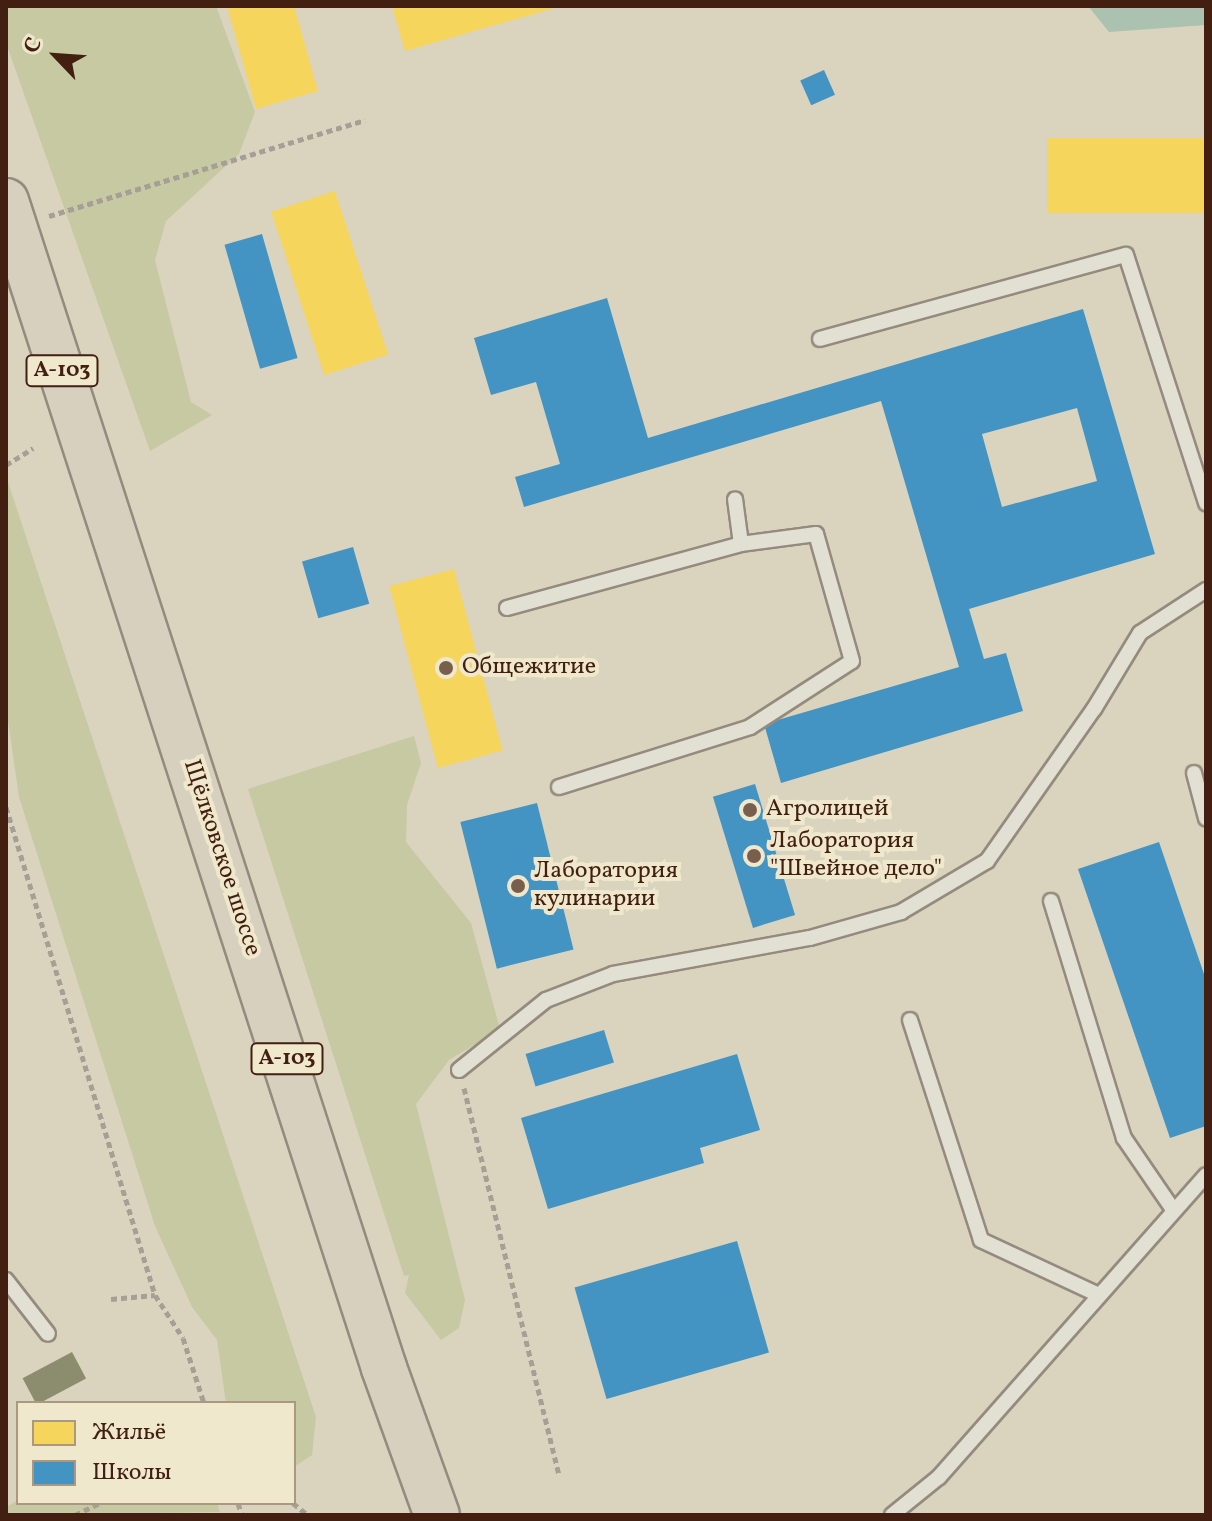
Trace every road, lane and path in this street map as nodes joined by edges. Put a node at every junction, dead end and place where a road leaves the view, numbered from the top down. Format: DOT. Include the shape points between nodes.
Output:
graph roads {
  1 [pos="365,120"];
  2 [pos="6,201"];
  3 [pos="48,216"];
  4 [pos="820,339"];
  5 [pos="33,448"];
  6 [pos="6,465"];
  7 [pos="735,499"];
  8 [pos="1206,503"];
  9 [pos="741,544"];
  10 [pos="1206,590"];
  11 [pos="507,608"];
  12 [pos="1194,773"];
  13 [pos="559,787"];
  14 [pos="6,807"];
  15 [pos="1206,818"];
  16 [pos="1051,901"];
  17 [pos="910,1020"];
  18 [pos="459,1070"];
  19 [pos="1206,1175"];
  20 [pos="1172,1208"];
  21 [pos="6,1280"];
  22 [pos="1097,1294"];
  23 [pos="155,1295"];
  24 [pos="111,1299"];
  25 [pos="48,1334"];
  26 [pos="203,1401"];
  27 [pos="559,1476"];
  28 [pos="96,1505"];
  29 [pos="75,1515"];
  30 [pos="437,1515"];
  31 [pos="892,1515"];
  1 -- 3 [label="path"];
  2 -- 30 [label="main road, Щёлковское шоссе / А-103" via="384,1368"];
  4 -- 8 [label="lane" via="1126,255"];
  5 -- 6 [label="path"];
  7 -- 9 [label="lane"];
  9 -- 11 [label="lane"];
  9 -- 13 [label="lane" via="816,534 852,661 750,727"];
  10 -- 18 [label="lane" via="1140,633 987,861 901,912 810,938 613,974 546,1000"];
  12 -- 15 [label="lane"];
  14 -- 23 [label="path"];
  16 -- 20 [label="lane" via="1124,1138"];
  17 -- 22 [label="lane" via="981,1240"];
  18 -- 27 [label="path"];
  19 -- 20 [label="lane"];
  20 -- 22 [label="lane"];
  21 -- 25 [label="lane"];
  22 -- 31 [label="lane" via="939,1477"];
  23 -- 24 [label="path"];
  23 -- 26 [label="path" via="183,1338"];
  28 -- 29 [label="path"];
}
